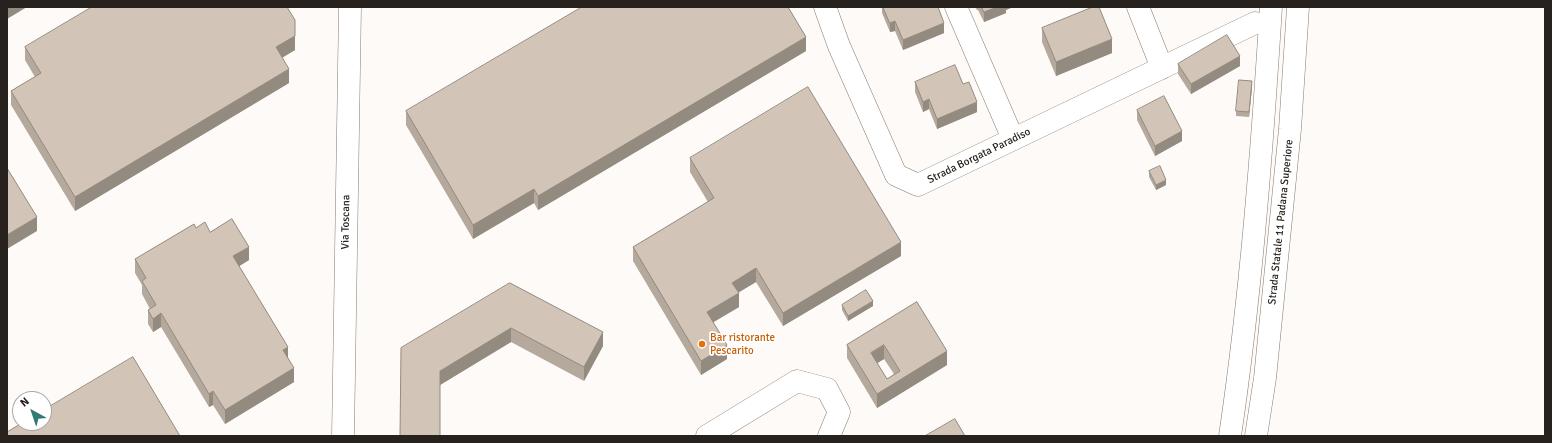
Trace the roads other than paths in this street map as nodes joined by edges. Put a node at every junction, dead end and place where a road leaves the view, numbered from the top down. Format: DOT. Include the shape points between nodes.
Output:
graph roads {
  1 [pos="350,7"];
  2 [pos="824,7"];
  3 [pos="956,7"];
  4 [pos="1138,7"];
  5 [pos="1271,7"];
  6 [pos="1298,7"];
  7 [pos="1255,23"];
  8 [pos="1162,68"];
  9 [pos="1013,139"];
  10 [pos="343,436"];
  11 [pos="707,436"];
  12 [pos="829,436"];
  13 [pos="1230,436"];
  14 [pos="1256,436"];
  1 -- 10 [label="main road, Via Toscana"];
  2 -- 9 [label="main road, Strada Borgata Paradiso" via="896,175 918,185"];
  3 -- 9 [label="main road"];
  4 -- 8 [label="main road"];
  5 -- 13 [label="main road" via="1263,130 1239,376"];
  6 -- 14 [label="main road, Strada Statale 11 Padana Superiore" via="1290,129 1266,370"];
  7 -- 8 [label="main road, Strada Borgata Paradiso"];
  8 -- 9 [label="main road, Strada Borgata Paradiso"];
  11 -- 12 [label="main road" via="797,381 827,389 839,412"];
}
